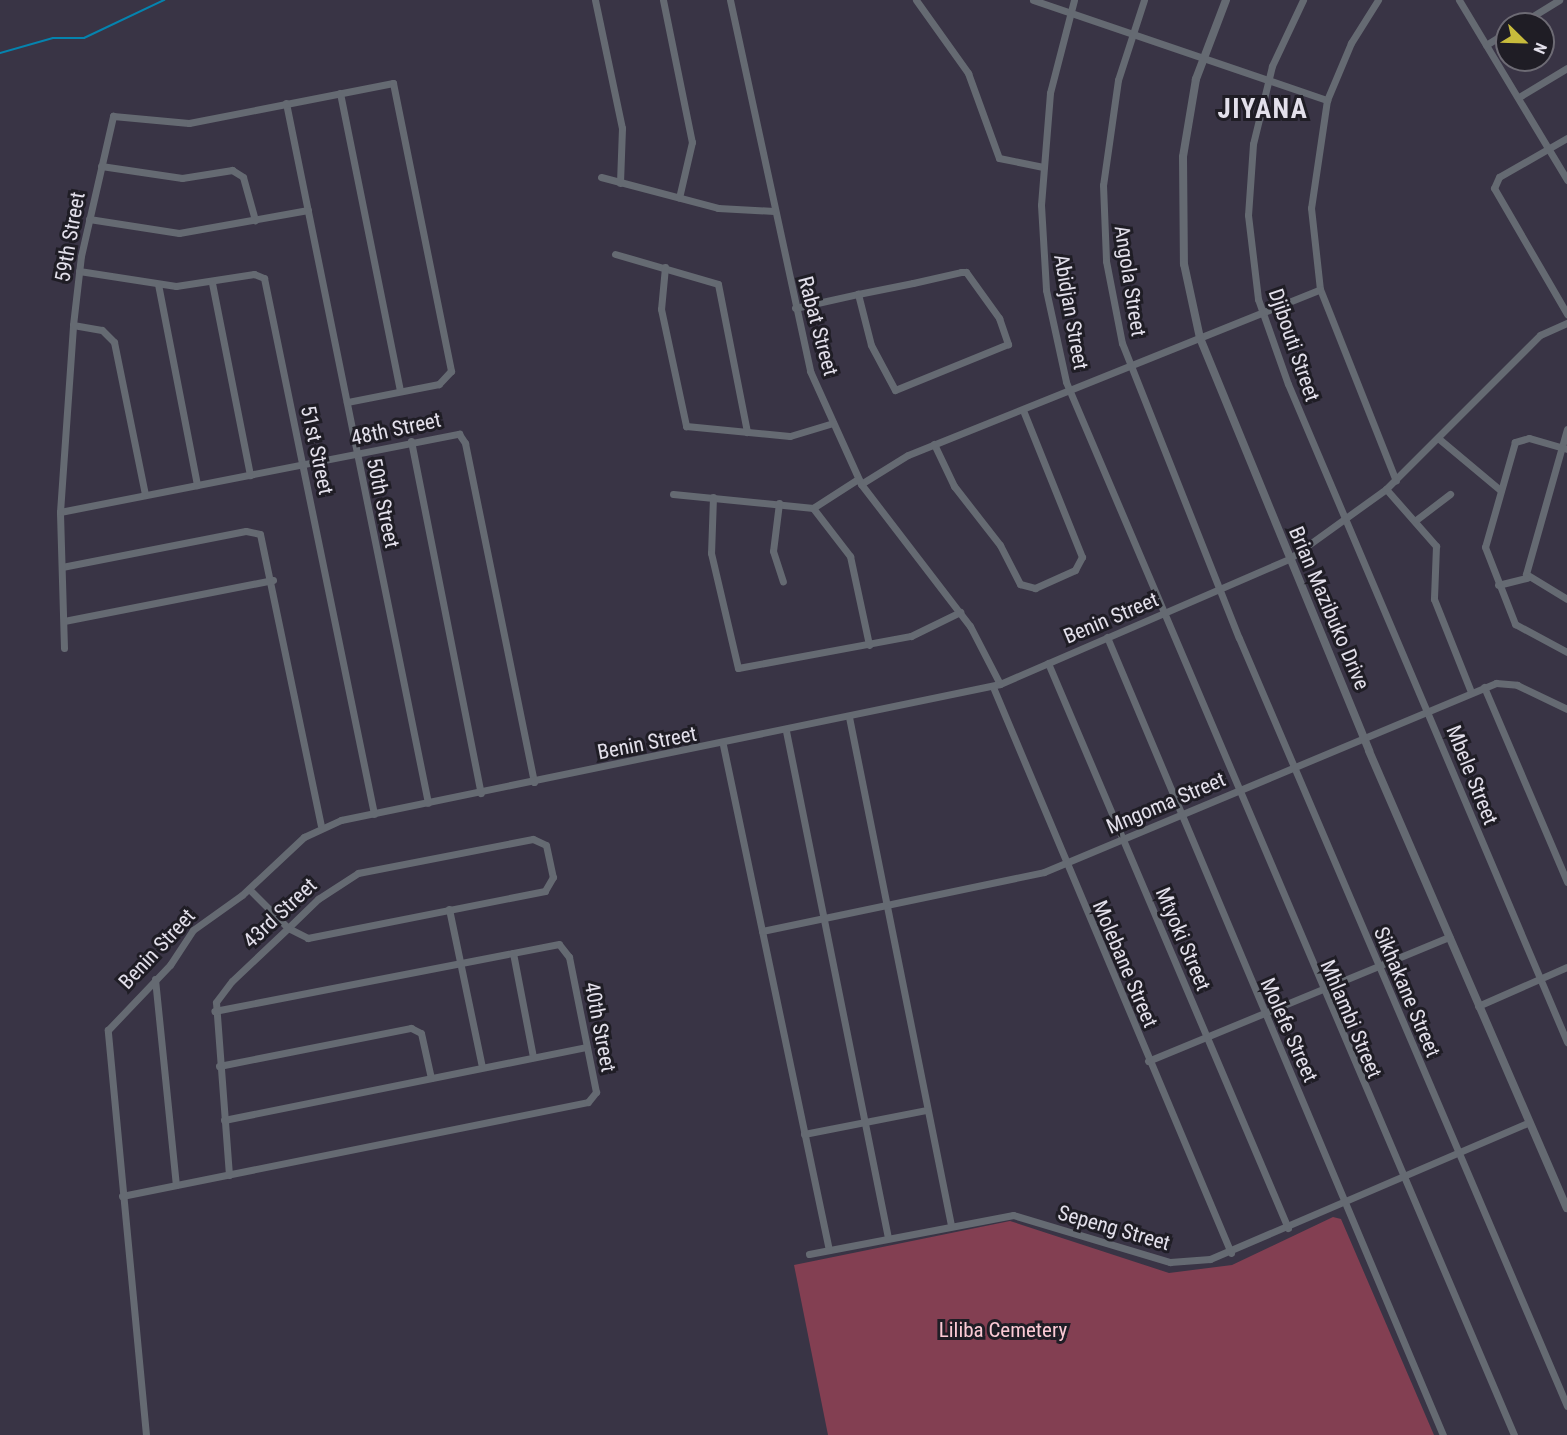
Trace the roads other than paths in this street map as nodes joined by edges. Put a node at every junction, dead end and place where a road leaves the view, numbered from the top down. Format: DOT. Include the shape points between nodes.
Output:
graph roads {
  1 [pos="595,0"];
  2 [pos="663,0"];
  3 [pos="730,0"];
  4 [pos="916,0"];
  5 [pos="1033,0"];
  6 [pos="1074,0"];
  7 [pos="1144,0"];
  8 [pos="1226,0"];
  9 [pos="1303,0"];
  10 [pos="1378,0"];
  11 [pos="1459,0"];
  12 [pos="1559,0"];
  13 [pos="1069,11"];
  14 [pos="1540,12"];
  15 [pos="1130,34"];
  16 [pos="1495,39"];
  17 [pos="1486,45"];
  18 [pos="1203,58"];
  19 [pos="1567,68"];
  20 [pos="1268,79"];
  21 [pos="340,93"];
  22 [pos="1519,97"];
  23 [pos="1327,100"];
  24 [pos="286,103"];
  25 [pos="1567,138"];
  26 [pos="1548,149"];
  27 [pos="101,166"];
  28 [pos="1042,167"];
  29 [pos="601,177"];
  30 [pos="1567,180"];
  31 [pos="620,183"];
  32 [pos="679,198"];
  33 [pos="308,210"];
  34 [pos="774,211"];
  35 [pos="88,219"];
  36 [pos="255,220"];
  37 [pos="615,254"];
  38 [pos="665,267"];
  39 [pos="79,271"];
  40 [pos="212,283"];
  41 [pos="158,284"];
  42 [pos="1320,289"];
  43 [pos="858,294"];
  44 [pos="795,308"];
  45 [pos="1262,312"];
  46 [pos="1567,314"];
  47 [pos="1567,323"];
  48 [pos="73,325"];
  49 [pos="1200,338"];
  50 [pos="1129,366"];
  51 [pos="1069,390"];
  52 [pos="400,391"];
  53 [pos="347,402"];
  54 [pos="1023,410"];
  55 [pos="833,423"];
  56 [pos="1567,429"];
  57 [pos="747,432"];
  58 [pos="1438,438"];
  59 [pos="411,441"];
  60 [pos="934,444"];
  61 [pos="1564,448"];
  62 [pos="356,454"];
  63 [pos="303,465"];
  64 [pos="250,475"];
  65 [pos="859,481"];
  66 [pos="1396,481"];
  67 [pos="197,485"];
  68 [pos="1386,489"];
  69 [pos="1499,489"];
  70 [pos="673,494"];
  71 [pos="1450,494"];
  72 [pos="145,495"];
  73 [pos="713,497"];
  74 [pos="779,503"];
  75 [pos="813,508"];
  76 [pos="60,512"];
  77 [pos="1416,520"];
  78 [pos="1347,521"];
  79 [pos="1289,559"];
  80 [pos="62,567"];
  81 [pos="1527,578"];
  82 [pos="273,580"];
  83 [pos="783,581"];
  84 [pos="1498,585"];
  85 [pos="1219,589"];
  86 [pos="1567,599"];
  87 [pos="960,612"];
  88 [pos="1162,614"];
  89 [pos="64,621"];
  90 [pos="1107,637"];
  91 [pos="869,645"];
  92 [pos="64,648"];
  93 [pos="1567,652"];
  94 [pos="1048,663"];
  95 [pos="997,686"];
  96 [pos="1484,687"];
  97 [pos="1471,692"];
  98 [pos="1567,709"];
  99 [pos="1428,710"];
  100 [pos="849,717"];
  101 [pos="786,731"];
  102 [pos="1364,738"];
  103 [pos="723,745"];
  104 [pos="1294,768"];
  105 [pos="534,782"];
  106 [pos="1237,790"];
  107 [pos="481,793"];
  108 [pos="428,803"];
  109 [pos="374,814"];
  110 [pos="1179,815"];
  111 [pos="321,825"];
  112 [pos="1124,838"];
  113 [pos="1064,864"];
  114 [pos="1567,882"];
  115 [pos="249,889"];
  116 [pos="884,904"];
  117 [pos="449,909"];
  118 [pos="825,917"];
  119 [pos="288,928"];
  120 [pos="762,931"];
  121 [pos="1449,937"];
  122 [pos="513,953"];
  123 [pos="459,963"];
  124 [pos="1378,967"];
  125 [pos="1567,967"];
  126 [pos="155,979"];
  127 [pos="1539,980"];
  128 [pos="1321,990"];
  129 [pos="1478,1006"];
  130 [pos="214,1011"];
  131 [pos="1263,1015"];
  132 [pos="1207,1037"];
  133 [pos="1567,1042"];
  134 [pos="586,1047"];
  135 [pos="533,1057"];
  136 [pos="1148,1061"];
  137 [pos="219,1066"];
  138 [pos="482,1067"];
  139 [pos="431,1078"];
  140 [pos="926,1110"];
  141 [pos="224,1120"];
  142 [pos="864,1122"];
  143 [pos="1529,1122"];
  144 [pos="804,1134"];
  145 [pos="1456,1154"];
  146 [pos="229,1175"];
  147 [pos="1402,1176"];
  148 [pos="176,1185"];
  149 [pos="122,1196"];
  150 [pos="1346,1201"];
  151 [pos="1567,1208"];
  152 [pos="951,1225"];
  153 [pos="1288,1228"];
  154 [pos="888,1238"];
  155 [pos="829,1250"];
  156 [pos="1231,1253"];
  157 [pos="809,1254"];
  158 [pos="1567,1406"];
  159 [pos="146,1435"];
  160 [pos="1443,1435"];
  161 [pos="1514,1435"];
  1 -- 31 [label="street" via="622,128"];
  2 -- 32 [label="street" via="691,132"];
  3 -- 34 [label="street, Rabat Street"];
  4 -- 28 [label="street" via="968,73 999,158"];
  5 -- 13 [label="street"];
  6 -- 13 [label="street, Abidjan Street"];
  7 -- 15 [label="street, Angola Street"];
  8 -- 18 [label="street, Brian Mazibuko Drive"];
  9 -- 20 [label="street, Djibouti Street"];
  10 -- 23 [label="street"];
  11 -- 17 [label="street"];
  12 -- 14 [label="street"];
  13 -- 15 [label="street"];
  13 -- 28 [label="street, Abidjan Street" via="1050,93"];
  15 -- 18 [label="street"];
  15 -- 50 [label="street, Angola Street" via="1111,111 1103,185 1106,261"];
  16 -- 17 [label="street"];
  17 -- 22 [label="street"];
  18 -- 20 [label="street"];
  18 -- 49 [label="street, Brian Mazibuko Drive" via="1188,115 1181,204 1184,264"];
  19 -- 22 [label="street"];
  20 -- 23 [label="street"];
  20 -- 45 [label="street, Djibouti Street" via="1252,144 1249,195 1251,252"];
  21 -- 24 [label="street, 59th Street"];
  21 -- 52 [label="street"];
  21 -- 52 [label="street, 59th Street" via="390,81 451,371 439,384"];
  22 -- 26 [label="street"];
  23 -- 42 [label="street" via="1311,188"];
  24 -- 27 [label="street, 59th Street" via="178,124 116,114"];
  24 -- 33 [label="street, 50th Street"];
  25 -- 26 [label="street"];
  26 -- 30 [label="street"];
  26 -- 46 [label="street" via="1499,177 1494,188"];
  27 -- 35 [label="street, 59th Street"];
  27 -- 36 [label="street" via="182,178 232,170 243,177"];
  28 -- 51 [label="street, Abidjan Street" via="1047,290"];
  29 -- 31 [label="street"];
  31 -- 32 [label="street"];
  32 -- 34 [label="street" via="735,211"];
  33 -- 36 [label="street"];
  33 -- 53 [label="street, 50th Street"];
  34 -- 44 [label="street, Rabat Street"];
  35 -- 36 [label="street" via="179,233"];
  35 -- 39 [label="street, 59th Street"];
  37 -- 38 [label="street"];
  38 -- 57 [label="street" via="709,278 722,290"];
  38 -- 57 [label="street" via="661,309 682,421 691,428"];
  39 -- 41 [label="street, 51st Street"];
  39 -- 48 [label="street, 59th Street"];
  40 -- 41 [label="street, 51st Street"];
  40 -- 63 [label="street, 51st Street" via="254,274 264,278"];
  40 -- 64 [label="street"];
  41 -- 67 [label="street"];
  42 -- 45 [label="street"];
  42 -- 66 [label="street"];
  43 -- 43 [label="street" via="969,272 999,318 1008,344 895,390 870,345"];
  43 -- 44 [label="street"];
  44 -- 55 [label="street, Rabat Street" via="806,361"];
  45 -- 49 [label="street"];
  45 -- 78 [label="street, Djibouti Street"];
  47 -- 58 [label="street, Benin Street" via="1540,335"];
  48 -- 72 [label="street" via="102,330 114,342"];
  48 -- 76 [label="street, 59th Street"];
  49 -- 50 [label="street"];
  49 -- 79 [label="street, Brian Mazibuko Drive"];
  50 -- 51 [label="street"];
  50 -- 85 [label="street, Angola Street"];
  51 -- 54 [label="street"];
  51 -- 88 [label="street, Abidjan Street"];
  52 -- 53 [label="street"];
  53 -- 62 [label="street, 50th Street"];
  54 -- 60 [label="street"];
  54 -- 60 [label="street" via="1082,556 1075,570 1035,588 1017,580 1000,545 954,486"];
  55 -- 57 [label="street" via="796,435"];
  55 -- 65 [label="street, Rabat Street"];
  56 -- 61 [label="street"];
  58 -- 66 [label="street, Benin Street"];
  58 -- 69 [label="street"];
  59 -- 62 [label="street, 48th Street"];
  59 -- 105 [label="street, 48th Street" via="455,433 464,439"];
  59 -- 107 [label="street"];
  60 -- 65 [label="street"];
  61 -- 69 [label="street" via="1518,440"];
  61 -- 81 [label="street"];
  62 -- 63 [label="street, 48th Street"];
  62 -- 108 [label="street, 50th Street"];
  63 -- 64 [label="street, 48th Street"];
  63 -- 109 [label="street, 51st Street"];
  64 -- 67 [label="street, 48th Street"];
  65 -- 75 [label="street"];
  65 -- 87 [label="street, Rabat Street"];
  66 -- 68 [label="street, Benin Street"];
  67 -- 72 [label="street, 48th Street"];
  68 -- 77 [label="street"];
  68 -- 78 [label="street, Benin Street"];
  69 -- 84 [label="street" via="1485,547"];
  70 -- 73 [label="street"];
  71 -- 77 [label="street"];
  72 -- 76 [label="street, 48th Street"];
  73 -- 74 [label="street"];
  73 -- 91 [label="street" via="711,553 733,662 749,670"];
  74 -- 75 [label="street"];
  74 -- 83 [label="street" via="773,551"];
  75 -- 91 [label="street" via="850,556"];
  76 -- 80 [label="street, 59th Street"];
  77 -- 97 [label="street" via="1436,546 1433,594"];
  78 -- 79 [label="street, Benin Street"];
  78 -- 99 [label="street, Mbele Street"];
  79 -- 85 [label="street, Benin Street"];
  79 -- 102 [label="street, Brian Mazibuko Drive"];
  80 -- 82 [label="street" via="251,530 263,538"];
  80 -- 89 [label="street, 59th Street"];
  81 -- 84 [label="street"];
  81 -- 86 [label="street"];
  82 -- 89 [label="street"];
  82 -- 111 [label="street"];
  84 -- 93 [label="street" via="1519,628"];
  85 -- 88 [label="street, Benin Street"];
  85 -- 104 [label="street, Sikhakane Street"];
  87 -- 91 [label="street" via="930,630"];
  87 -- 95 [label="street, Rabat Street"];
  88 -- 90 [label="street, Benin Street"];
  88 -- 106 [label="street, Mhlambi Street"];
  89 -- 92 [label="street, 59th Street"];
  90 -- 94 [label="street, Benin Street"];
  90 -- 110 [label="street, Molefe Street"];
  94 -- 95 [label="street, Benin Street"];
  94 -- 112 [label="street, Mtyoki Street"];
  95 -- 100 [label="street, Benin Street"];
  95 -- 113 [label="street, Molebane Street"];
  96 -- 97 [label="street, Mngoma Street"];
  96 -- 98 [label="street, Mngoma Street" via="1511,683"];
  96 -- 114 [label="street"];
  97 -- 99 [label="street, Mngoma Street"];
  99 -- 102 [label="street, Mngoma Street"];
  99 -- 127 [label="street, Mbele Street"];
  100 -- 101 [label="street, Benin Street"];
  100 -- 116 [label="street"];
  101 -- 103 [label="street, Benin Street"];
  101 -- 118 [label="street"];
  102 -- 104 [label="street, Mngoma Street"];
  102 -- 121 [label="street, Brian Mazibuko Drive"];
  103 -- 105 [label="street, Benin Street"];
  103 -- 120 [label="street"];
  104 -- 106 [label="street, Mngoma Street"];
  104 -- 124 [label="street, Sikhakane Street"];
  105 -- 107 [label="street, Benin Street"];
  106 -- 110 [label="street, Mngoma Street"];
  106 -- 128 [label="street, Mhlambi Street"];
  107 -- 108 [label="street, Benin Street"];
  108 -- 109 [label="street, Benin Street"];
  109 -- 111 [label="street, Benin Street"];
  110 -- 112 [label="street, Mngoma Street"];
  110 -- 131 [label="street, Molefe Street"];
  111 -- 115 [label="street, Benin Street"];
  112 -- 113 [label="street, Mngoma Street"];
  112 -- 132 [label="street, Mtyoki Street"];
  113 -- 116 [label="street, Mngoma Street"];
  113 -- 136 [label="street, Molebane Street"];
  115 -- 119 [label="street"];
  115 -- 126 [label="street, Benin Street" via="193,930"];
  116 -- 118 [label="street, Mngoma Street"];
  116 -- 140 [label="street"];
  117 -- 119 [label="street" via="312,938"];
  117 -- 119 [label="street, 43rd Street" via="549,889 553,877 548,848 533,839 358,873 334,885"];
  117 -- 123 [label="street"];
  118 -- 120 [label="street, Mngoma Street"];
  118 -- 142 [label="street"];
  119 -- 130 [label="street, 43rd Street" via="224,989"];
  120 -- 144 [label="street"];
  121 -- 124 [label="street"];
  121 -- 129 [label="street, Brian Mazibuko Drive"];
  122 -- 123 [label="street, 40th Street"];
  122 -- 134 [label="street, 40th Street" via="555,944 566,948"];
  122 -- 135 [label="street"];
  123 -- 130 [label="street, 40th Street"];
  123 -- 138 [label="street"];
  124 -- 128 [label="street"];
  124 -- 145 [label="street, Sikhakane Street"];
  125 -- 127 [label="street"];
  126 -- 148 [label="street"];
  126 -- 149 [label="street, Benin Street" via="116,1017 107,1036"];
  127 -- 129 [label="street"];
  127 -- 133 [label="street, Mbele Street"];
  128 -- 131 [label="street"];
  128 -- 147 [label="street, Mhlambi Street"];
  129 -- 143 [label="street, Brian Mazibuko Drive"];
  130 -- 137 [label="street"];
  131 -- 132 [label="street"];
  131 -- 150 [label="street, Molefe Street"];
  132 -- 136 [label="street"];
  132 -- 153 [label="street, Mtyoki Street"];
  134 -- 135 [label="street"];
  134 -- 146 [label="street, 40th Street" via="596,1089 588,1102"];
  135 -- 138 [label="street"];
  136 -- 156 [label="street, Molebane Street"];
  137 -- 139 [label="street" via="411,1028 422,1033"];
  137 -- 141 [label="street"];
  138 -- 139 [label="street"];
  139 -- 141 [label="street"];
  140 -- 142 [label="street"];
  140 -- 152 [label="street"];
  141 -- 146 [label="street"];
  142 -- 144 [label="street"];
  142 -- 154 [label="street"];
  143 -- 145 [label="street, Sepeng Street"];
  143 -- 151 [label="street, Brian Mazibuko Drive"];
  144 -- 155 [label="street"];
  145 -- 147 [label="street, Sepeng Street"];
  145 -- 158 [label="street, Sikhakane Street"];
  146 -- 148 [label="street, 40th Street"];
  147 -- 150 [label="street, Sepeng Street"];
  147 -- 161 [label="street, Mhlambi Street"];
  148 -- 149 [label="street, 40th Street"];
  149 -- 159 [label="street, Benin Street"];
  150 -- 153 [label="street, Sepeng Street"];
  150 -- 160 [label="street, Molefe Street"];
  152 -- 154 [label="street, Sepeng Street"];
  152 -- 156 [label="street, Sepeng Street" via="1012,1215 1170,1262"];
  153 -- 156 [label="street, Sepeng Street"];
  154 -- 155 [label="street, Sepeng Street"];
  155 -- 157 [label="street, Sepeng Street"];
}
